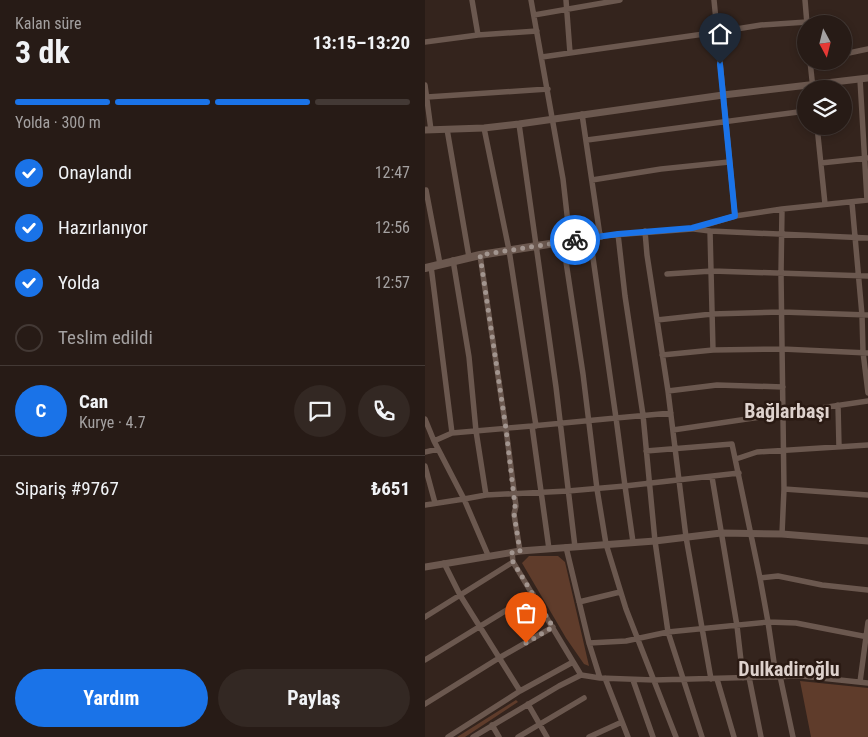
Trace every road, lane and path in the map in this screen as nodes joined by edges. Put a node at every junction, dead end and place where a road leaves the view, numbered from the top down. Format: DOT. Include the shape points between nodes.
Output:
graph roads {
  1 [pos="472,0"];
  2 [pos="531,0"];
  3 [pos="566,0"];
  4 [pos="620,0"];
  5 [pos="714,0"];
  6 [pos="813,0"];
  7 [pos="805,1"];
  8 [pos="566,10"];
  9 [pos="534,15"];
  10 [pos="806,15"];
  11 [pos="797,23"];
  12 [pos="537,31"];
  13 [pos="718,32"];
  14 [pos="478,35"];
  15 [pos="425,42"];
  16 [pos="868,49"];
  17 [pos="570,52"];
  18 [pos="853,52"];
  19 [pos="542,57"];
  20 [pos="868,78"];
  21 [pos="860,79"];
  22 [pos="852,80"];
  23 [pos="425,85"];
  24 [pos="797,88"];
  25 [pos="548,89"];
  26 [pos="723,95"];
  27 [pos="427,97"];
  28 [pos="797,113"];
  29 [pos="582,114"];
  30 [pos="553,119"];
  31 [pos="725,122"];
  32 [pos="519,124"];
  33 [pos="484,128"];
  34 [pos="447,129"];
  35 [pos="428,130"];
  36 [pos="818,135"];
  37 [pos="587,140"];
  38 [pos="866,158"];
  39 [pos="729,162"];
  40 [pos="821,163"];
  41 [pos="592,180"];
  42 [pos="425,183"];
  43 [pos="426,190"];
  44 [pos="868,200"];
  45 [pos="852,203"];
  46 [pos="825,204"];
  47 [pos="782,208"];
  48 [pos="735,216"];
  49 [pos="692,228"];
  50 [pos="645,231"];
  51 [pos="710,231"];
  52 [pos="618,234"];
  53 [pos="781,234"];
  54 [pos="600,236"];
  55 [pos="854,237"];
  56 [pos="590,238"];
  57 [pos="868,238"];
  58 [pos="567,241"];
  59 [pos="537,246"];
  60 [pos="509,250"];
  61 [pos="480,255"];
  62 [pos="469,257"];
  63 [pos="453,260"];
  64 [pos="440,264"];
  65 [pos="428,267"];
  66 [pos="712,271"];
  67 [pos="667,274"];
  68 [pos="781,274"];
  69 [pos="858,276"];
  70 [pos="868,276"];
  71 [pos="782,312"];
  72 [pos="712,314"];
  73 [pos="865,315"];
  74 [pos="657,320"];
  75 [pos="782,349"];
  76 [pos="713,350"];
  77 [pos="865,352"];
  78 [pos="662,355"];
  79 [pos="783,387"];
  80 [pos="668,391"];
  81 [pos="868,394"];
  82 [pos="868,401"];
  83 [pos="838,405"];
  84 [pos="671,413"];
  85 [pos="784,413"];
  86 [pos="643,415"];
  87 [pos="616,418"];
  88 [pos="425,419"];
  89 [pos="589,420"];
  90 [pos="561,423"];
  91 [pos="534,426"];
  92 [pos="506,429"];
  93 [pos="673,430"];
  94 [pos="476,431"];
  95 [pos="452,433"];
  96 [pos="434,441"];
  97 [pos="868,445"];
  98 [pos="839,447"];
  99 [pos="438,449"];
  100 [pos="675,449"];
  101 [pos="784,450"];
  102 [pos="646,451"];
  103 [pos="425,452"];
  104 [pos="736,459"];
  105 [pos="425,466"];
  106 [pos="739,474"];
  107 [pos="712,477"];
  108 [pos="679,481"];
  109 [pos="649,484"];
  110 [pos="625,486"];
  111 [pos="597,489"];
  112 [pos="784,489"];
  113 [pos="568,491"];
  114 [pos="513,493"];
  115 [pos="540,493"];
  116 [pos="486,495"];
  117 [pos="868,496"];
  118 [pos="464,500"];
  119 [pos="435,504"];
  120 [pos="425,505"];
  121 [pos="721,533"];
  122 [pos="750,533"];
  123 [pos="782,534"];
  124 [pos="686,537"];
  125 [pos="655,541"];
  126 [pos="868,541"];
  127 [pos="633,542"];
  128 [pos="606,544"];
  129 [pos="566,547"];
  130 [pos="575,547"];
  131 [pos="549,549"];
  132 [pos="520,551"];
  133 [pos="512,552"];
  134 [pos="488,555"];
  135 [pos="513,562"];
  136 [pos="444,563"];
  137 [pos="427,567"];
  138 [pos="760,578"];
  139 [pos="868,590"];
  140 [pos="620,592"];
  141 [pos="533,594"];
  142 [pos="460,595"];
  143 [pos="579,602"];
  144 [pos="425,617"];
  145 [pos="768,622"];
  146 [pos="868,622"];
  147 [pos="481,626"];
  148 [pos="737,626"];
  149 [pos="553,627"];
  150 [pos="703,628"];
  151 [pos="668,632"];
  152 [pos="867,636"];
  153 [pos="638,640"];
  154 [pos="589,643"];
  155 [pos="499,658"];
  156 [pos="425,660"];
  157 [pos="573,662"];
  158 [pos="581,675"];
  159 [pos="778,676"];
  160 [pos="603,678"];
  161 [pos="746,678"];
  162 [pos="714,679"];
  163 [pos="633,680"];
  164 [pos="654,680"];
  165 [pos="683,680"];
  166 [pos="860,682"];
  167 [pos="868,683"];
  168 [pos="520,691"];
  169 [pos="584,698"];
  170 [pos="425,704"];
  171 [pos="527,704"];
  172 [pos="622,722"];
  173 [pos="540,724"];
  174 [pos="492,725"];
  175 [pos="448,737"];
  176 [pos="473,737"];
  177 [pos="499,737"];
  178 [pos="518,737"];
  179 [pos="547,737"];
  180 [pos="589,737"];
  181 [pos="627,737"];
  182 [pos="653,737"];
  183 [pos="676,737"];
  184 [pos="702,737"];
  185 [pos="735,737"];
  186 [pos="761,737"];
  187 [pos="793,737"];
  1 -- 14 [label="street"];
  2 -- 9 [label="street"];
  3 -- 8 [label="street"];
  4 -- 8 [label="street"];
  5 -- 13 [label="street"];
  6 -- 7 [label="street"];
  7 -- 10 [label="street"];
  8 -- 9 [label="street"];
  8 -- 17 [label="street"];
  9 -- 12 [label="street"];
  11 -- 13 [label="street" via="761,24"];
  12 -- 14 [label="street"];
  12 -- 19 [label="street"];
  13 -- 17 [label="street"];
  13 -- 26 [label="street"];
  14 -- 15 [label="street"];
  16 -- 18 [label="street"];
  17 -- 19 [label="street"];
  19 -- 25 [label="street"];
  20 -- 21 [label="street"];
  21 -- 22 [label="street"];
  21 -- 38 [label="street"];
  23 -- 27 [label="street"];
  24 -- 26 [label="street"];
  25 -- 27 [label="street"];
  25 -- 30 [label="street"];
  26 -- 29 [label="street"];
  26 -- 31 [label="street"];
  27 -- 35 [label="street"];
  28 -- 31 [label="street"];
  29 -- 30 [label="street"];
  29 -- 37 [label="street"];
  30 -- 32 [label="street"];
  30 -- 58 [label="street" via="563,179"];
  31 -- 37 [label="street"];
  31 -- 39 [label="street"];
  32 -- 33 [label="street"];
  32 -- 59 [label="street"];
  33 -- 34 [label="street"];
  33 -- 60 [label="street"];
  34 -- 35 [label="street"];
  34 -- 62 [label="street"];
  36 -- 40 [label="street"];
  37 -- 41 [label="street"];
  38 -- 40 [label="street"];
  38 -- 44 [label="street"];
  39 -- 41 [label="street"];
  39 -- 48 [label="street"];
  40 -- 46 [label="street"];
  41 -- 54 [label="street"];
  42 -- 43 [label="street"];
  43 -- 64 [label="street"];
  44 -- 45 [label="street"];
  45 -- 46 [label="street"];
  45 -- 55 [label="street"];
  46 -- 47 [label="street"];
  47 -- 48 [label="street"];
  47 -- 53 [label="street"];
  48 -- 49 [label="street"];
  49 -- 50 [label="street"];
  49 -- 51 [label="street"];
  50 -- 52 [label="street"];
  50 -- 74 [label="street"];
  51 -- 53 [label="street"];
  51 -- 66 [label="street"];
  52 -- 54 [label="street"];
  52 -- 86 [label="street"];
  53 -- 55 [label="street"];
  53 -- 68 [label="street"];
  54 -- 56 [label="main road"];
  55 -- 57 [label="street"];
  55 -- 69 [label="street"];
  56 -- 58 [label="main road"];
  56 -- 87 [label="street"];
  58 -- 59 [label="main road"];
  58 -- 89 [label="street"];
  59 -- 60 [label="main road"];
  59 -- 90 [label="street"];
  60 -- 61 [label="main road"];
  60 -- 91 [label="street"];
  61 -- 62 [label="main road"];
  61 -- 92 [label="street"];
  62 -- 63 [label="main road"];
  63 -- 64 [label="main road"];
  63 -- 94 [label="street" via="469,357"];
  64 -- 65 [label="main road"];
  65 -- 95 [label="street"];
  66 -- 67 [label="street"];
  66 -- 68 [label="street"];
  66 -- 72 [label="street"];
  68 -- 69 [label="street"];
  68 -- 71 [label="street"];
  69 -- 70 [label="street"];
  69 -- 73 [label="street"];
  71 -- 72 [label="street"];
  71 -- 73 [label="street"];
  71 -- 75 [label="street"];
  72 -- 74 [label="street"];
  72 -- 76 [label="street"];
  73 -- 77 [label="street"];
  74 -- 78 [label="street"];
  75 -- 76 [label="street"];
  75 -- 77 [label="street"];
  75 -- 79 [label="street"];
  76 -- 78 [label="street"];
  77 -- 81 [label="street"];
  78 -- 80 [label="street"];
  79 -- 80 [label="street" via="717,385"];
  79 -- 85 [label="street"];
  80 -- 84 [label="street"];
  82 -- 83 [label="street"];
  83 -- 85 [label="street"];
  83 -- 98 [label="street"];
  84 -- 86 [label="street"];
  84 -- 93 [label="street"];
  85 -- 93 [label="street"];
  85 -- 101 [label="street"];
  86 -- 87 [label="street"];
  86 -- 102 [label="street"];
  87 -- 89 [label="street"];
  87 -- 110 [label="street"];
  88 -- 96 [label="street"];
  89 -- 90 [label="street"];
  89 -- 111 [label="street"];
  90 -- 91 [label="street"];
  90 -- 113 [label="street"];
  91 -- 92 [label="street"];
  91 -- 115 [label="street"];
  92 -- 94 [label="street"];
  92 -- 114 [label="street"];
  93 -- 100 [label="street"];
  94 -- 95 [label="street"];
  94 -- 116 [label="street"];
  95 -- 96 [label="street"];
  96 -- 99 [label="street"];
  97 -- 98 [label="street"];
  98 -- 101 [label="street"];
  99 -- 103 [label="street"];
  99 -- 118 [label="street"];
  100 -- 102 [label="street"];
  100 -- 104 [label="street" via="732,444"];
  100 -- 108 [label="street"];
  101 -- 104 [label="street" via="757,452"];
  101 -- 112 [label="street"];
  102 -- 109 [label="street"];
  104 -- 106 [label="street"];
  105 -- 119 [label="street"];
  106 -- 107 [label="street"];
  106 -- 122 [label="street"];
  107 -- 108 [label="street"];
  107 -- 121 [label="street"];
  108 -- 109 [label="street"];
  108 -- 124 [label="street"];
  109 -- 110 [label="street"];
  109 -- 125 [label="street"];
  110 -- 111 [label="street"];
  110 -- 127 [label="street"];
  111 -- 113 [label="street"];
  111 -- 128 [label="street"];
  112 -- 117 [label="street"];
  112 -- 123 [label="street"];
  113 -- 115 [label="street"];
  113 -- 130 [label="street"];
  114 -- 115 [label="street"];
  114 -- 116 [label="street"];
  114 -- 132 [label="street"];
  115 -- 131 [label="street"];
  116 -- 118 [label="street"];
  118 -- 119 [label="street"];
  118 -- 134 [label="street"];
  119 -- 120 [label="street"];
  121 -- 122 [label="street"];
  121 -- 124 [label="street"];
  121 -- 148 [label="street"];
  122 -- 123 [label="street"];
  122 -- 138 [label="street"];
  123 -- 126 [label="street"];
  124 -- 125 [label="street"];
  124 -- 150 [label="street"];
  125 -- 127 [label="street"];
  125 -- 151 [label="street"];
  127 -- 128 [label="street"];
  128 -- 130 [label="street"];
  128 -- 140 [label="street"];
  129 -- 130 [label="street"];
  129 -- 131 [label="street"];
  129 -- 143 [label="street"];
  131 -- 132 [label="street"];
  132 -- 133 [label="street"];
  133 -- 134 [label="street"];
  133 -- 135 [label="street"];
  134 -- 136 [label="street"];
  135 -- 141 [label="street"];
  135 -- 142 [label="street"];
  136 -- 137 [label="street"];
  136 -- 142 [label="street"];
  138 -- 139 [label="street" via="778,576"];
  138 -- 145 [label="street"];
  140 -- 143 [label="street"];
  140 -- 153 [label="street"];
  141 -- 147 [label="street"];
  141 -- 149 [label="street"];
  142 -- 144 [label="street"];
  142 -- 147 [label="street"];
  143 -- 154 [label="street"];
  145 -- 148 [label="street"];
  145 -- 152 [label="street" via="796,623"];
  145 -- 159 [label="street"];
  146 -- 152 [label="street"];
  147 -- 155 [label="street"];
  147 -- 156 [label="street"];
  148 -- 150 [label="street"];
  148 -- 161 [label="street"];
  149 -- 155 [label="street"];
  149 -- 157 [label="street"];
  150 -- 151 [label="street"];
  150 -- 162 [label="street"];
  151 -- 153 [label="street"];
  151 -- 165 [label="street"];
  152 -- 166 [label="street"];
  153 -- 154 [label="street"];
  153 -- 164 [label="street"];
  154 -- 160 [label="street"];
  155 -- 168 [label="street"];
  155 -- 170 [label="street"];
  157 -- 158 [label="street"];
  157 -- 168 [label="street"];
  158 -- 160 [label="street"];
  158 -- 171 [label="street"];
  159 -- 161 [label="street"];
  159 -- 166 [label="street"];
  159 -- 187 [label="street"];
  160 -- 163 [label="street"];
  160 -- 172 [label="street"];
  161 -- 162 [label="street"];
  161 -- 186 [label="street"];
  162 -- 165 [label="street"];
  162 -- 185 [label="street"];
  163 -- 164 [label="street"];
  163 -- 182 [label="street"];
  164 -- 165 [label="street"];
  164 -- 183 [label="street"];
  165 -- 184 [label="street"];
  166 -- 167 [label="street"];
  168 -- 175 [label="street"];
  169 -- 173 [label="street"];
  171 -- 173 [label="street"];
  171 -- 174 [label="street"];
  172 -- 180 [label="street"];
  172 -- 181 [label="street"];
  173 -- 178 [label="street"];
  173 -- 179 [label="street"];
  174 -- 176 [label="street"];
  174 -- 177 [label="street"];
}
